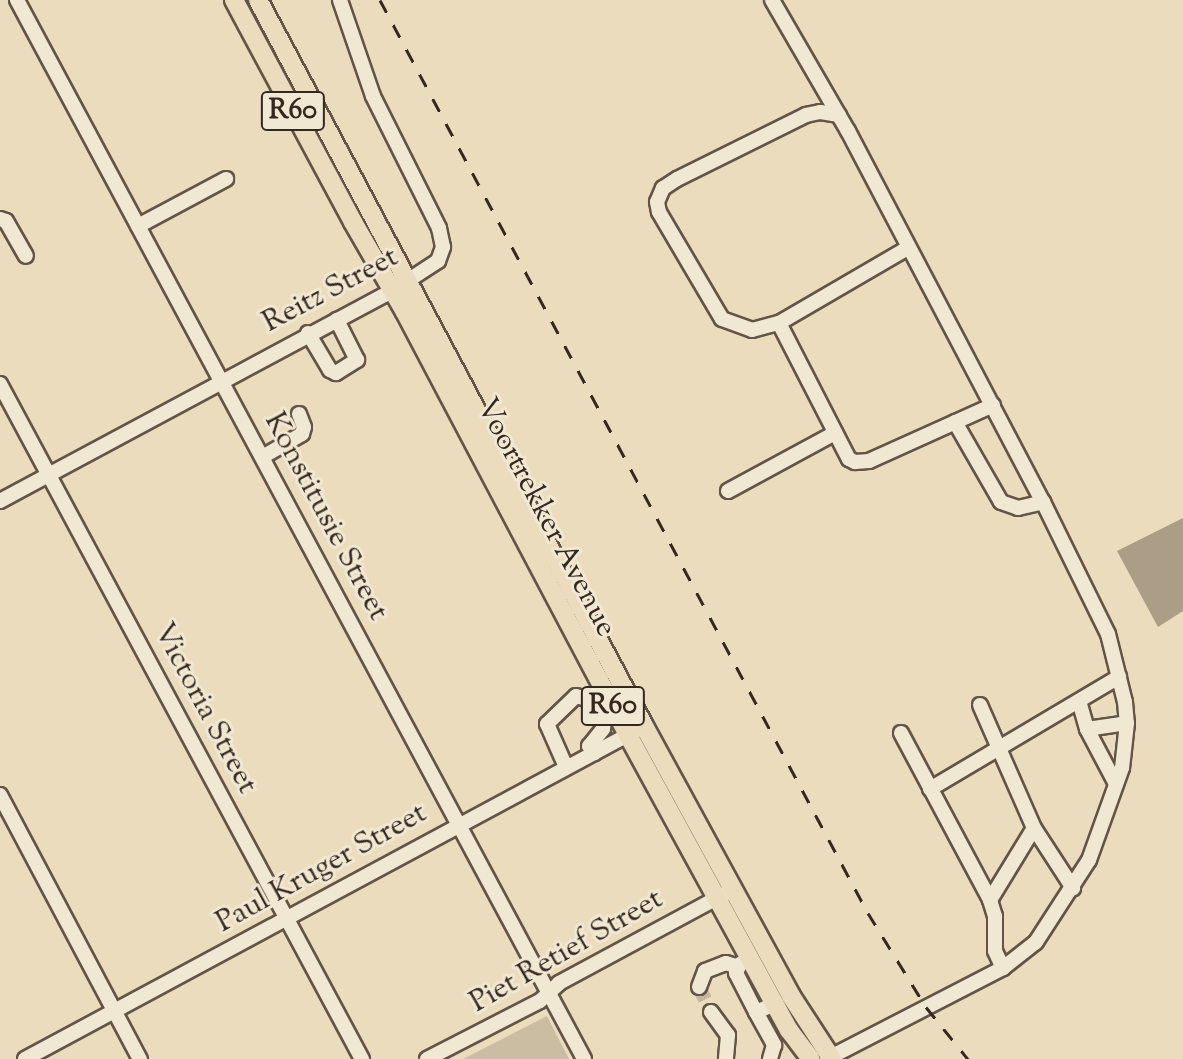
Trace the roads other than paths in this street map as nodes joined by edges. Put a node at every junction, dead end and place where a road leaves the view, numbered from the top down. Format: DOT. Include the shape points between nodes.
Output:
graph roads {
  1 [pos="17,0"];
  2 [pos="234,0"];
  3 [pos="258,0"];
  4 [pos="340,0"];
  5 [pos="772,0"];
  6 [pos="320,113"];
  7 [pos="839,115"];
  8 [pos="300,125"];
  9 [pos="226,179"];
  10 [pos="358,183"];
  11 [pos="337,193"];
  12 [pos="0,219"];
  13 [pos="138,226"];
  14 [pos="908,248"];
  15 [pos="26,256"];
  16 [pos="409,279"];
  17 [pos="392,291"];
  18 [pos="337,320"];
  19 [pos="779,323"];
  20 [pos="308,333"];
  21 [pos="222,380"];
  22 [pos="0,384"];
  23 [pos="993,405"];
  24 [pos="299,414"];
  25 [pos="955,422"];
  26 [pos="835,433"];
  27 [pos="264,456"];
  28 [pos="49,476"];
  29 [pos="728,491"];
  30 [pos="0,501"];
  31 [pos="1043,502"];
  32 [pos="1119,677"];
  33 [pos="1079,701"];
  34 [pos="980,705"];
  35 [pos="1127,723"];
  36 [pos="1087,729"];
  37 [pos="636,731"];
  38 [pos="901,733"];
  39 [pos="999,748"];
  40 [pos="594,753"];
  41 [pos="566,767"];
  42 [pos="1116,784"];
  43 [pos="930,789"];
  44 [pos="0,795"];
  45 [pos="459,824"];
  46 [pos="1034,828"];
  47 [pos="1073,888"];
  48 [pos="725,893"];
  49 [pos="990,900"];
  50 [pos="287,918"];
  51 [pos="744,962"];
  52 [pos="1003,968"];
  53 [pos="699,987"];
  54 [pos="548,993"];
  55 [pos="775,1004"];
  56 [pos="114,1012"];
  57 [pos="711,1012"];
  58 [pos="756,1012"];
  59 [pos="830,1058"];
  60 [pos="25,1059"];
  61 [pos="140,1059"];
  62 [pos="362,1059"];
  63 [pos="427,1059"];
  64 [pos="584,1059"];
  65 [pos="726,1059"];
  66 [pos="770,1059"];
  67 [pos="811,1059"];
  1 -- 13 [label="street, Konstitusie Street"];
  2 -- 8 [label="main road, Voortrekker Avenue / R60"];
  3 -- 6 [label="main road, Voortrekker Avenue / R60"];
  4 -- 16 [label="street, Reitz Street" via="373,96 442,237 438,261"];
  5 -- 7 [label="street"];
  6 -- 8 [label="main road"];
  6 -- 10 [label="main road, Voortrekker Avenue / R60"];
  7 -- 14 [label="street"];
  7 -- 19 [label="street" via="806,115 677,179 663,188 657,202 722,319 752,330"];
  8 -- 11 [label="main road, Voortrekker Avenue / R60"];
  9 -- 13 [label="street"];
  10 -- 11 [label="main road"];
  10 -- 16 [label="main road, Voortrekker Avenue / R60"];
  11 -- 17 [label="main road, Voortrekker Avenue / R60"];
  12 -- 15 [label="street"];
  13 -- 21 [label="street, Konstitusie Street"];
  14 -- 19 [label="street"];
  14 -- 23 [label="street"];
  16 -- 17 [label="street, Reitz Street"];
  16 -- 37 [label="main road, Voortrekker Avenue / R60"];
  17 -- 18 [label="street, Reitz Street"];
  17 -- 37 [label="main road, Voortrekker Avenue / R60"];
  18 -- 20 [label="street, Reitz Street"];
  18 -- 20 [label="street" via="357,360 336,373"];
  19 -- 26 [label="street"];
  20 -- 21 [label="street, Reitz Street"];
  21 -- 27 [label="street, Konstitusie Street"];
  21 -- 28 [label="street, Reitz Street"];
  22 -- 28 [label="street, Victoria Street"];
  23 -- 25 [label="street"];
  23 -- 31 [label="street"];
  24 -- 27 [label="street" via="302,434"];
  25 -- 26 [label="street" via="863,462 849,459"];
  25 -- 31 [label="street" via="1001,502 1018,508"];
  26 -- 29 [label="street"];
  27 -- 45 [label="street, Konstitusie Street"];
  28 -- 30 [label="street, Reitz Street"];
  28 -- 50 [label="street, Victoria Street"];
  31 -- 32 [label="street" via="1108,634"];
  32 -- 33 [label="street"];
  32 -- 35 [label="street"];
  33 -- 36 [label="street"];
  33 -- 39 [label="street"];
  34 -- 39 [label="street"];
  35 -- 36 [label="street"];
  35 -- 42 [label="street"];
  36 -- 42 [label="street"];
  37 -- 40 [label="street, Paul Kruger Street"];
  37 -- 48 [label="main road, Voortrekker Avenue / R60"];
  38 -- 43 [label="street"];
  39 -- 43 [label="street"];
  39 -- 46 [label="street"];
  40 -- 41 [label="street, Paul Kruger Street"];
  40 -- 41 [label="street" via="589,746 604,721 590,700 576,696 547,724"];
  41 -- 45 [label="street, Paul Kruger Street"];
  42 -- 47 [label="street" via="1089,860"];
  43 -- 49 [label="street"];
  44 -- 56 [label="street"];
  45 -- 50 [label="street, Paul Kruger Street"];
  45 -- 54 [label="street, Konstitusie Street"];
  46 -- 47 [label="street"];
  46 -- 49 [label="street"];
  47 -- 52 [label="street" via="1036,942"];
  48 -- 51 [label="main road, Voortrekker Avenue / R60"];
  48 -- 54 [label="street, Piet Retief Street"];
  48 -- 59 [label="main road, Voortrekker Avenue / R60"];
  49 -- 52 [label="street" via="995,951"];
  50 -- 56 [label="street, Paul Kruger Street"];
  50 -- 62 [label="street, Victoria Street"];
  51 -- 53 [label="street" via="705,971"];
  51 -- 55 [label="main road, Voortrekker Avenue / R60"];
  51 -- 58 [label="street" via="736,973"];
  52 -- 59 [label="street"];
  54 -- 63 [label="street, Piet Retief Street"];
  54 -- 64 [label="street, Konstitusie Street"];
  55 -- 58 [label="street"];
  55 -- 67 [label="main road, Voortrekker Avenue / R60"];
  56 -- 60 [label="street, Paul Kruger Street"];
  56 -- 61 [label="street"];
  57 -- 65 [label="street" via="728,1035"];
  58 -- 66 [label="street" via="774,1045"];
}
